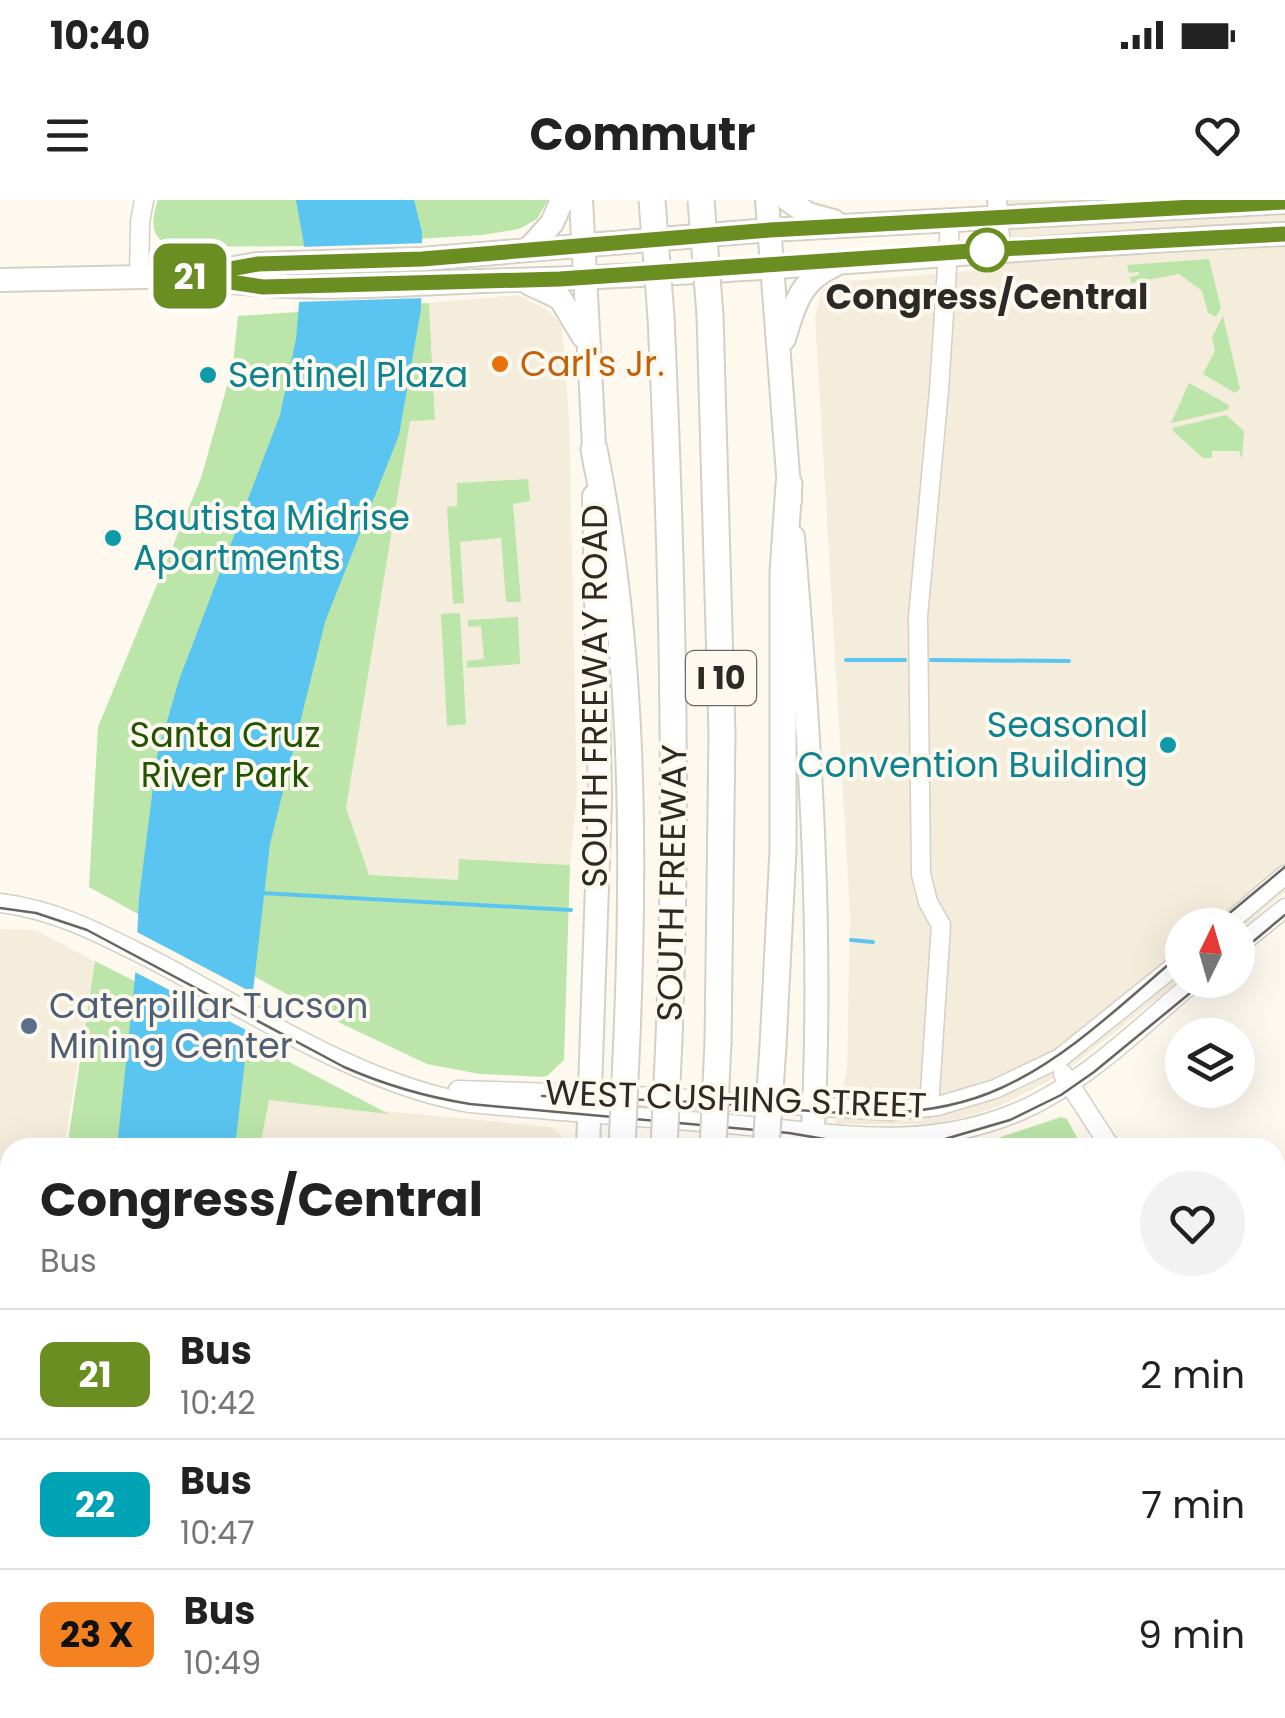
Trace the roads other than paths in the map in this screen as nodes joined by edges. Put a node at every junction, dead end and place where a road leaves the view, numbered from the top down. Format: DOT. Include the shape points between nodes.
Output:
graph roads {
  1 [pos="144,200"];
  2 [pos="562,200"];
  3 [pos="582,200"];
  4 [pos="652,200"];
  5 [pos="701,200"];
  6 [pos="767,200"];
  7 [pos="788,200"];
  8 [pos="1285,202"];
  9 [pos="998,209"];
  10 [pos="950,222"];
  11 [pos="862,225"];
  12 [pos="770,230"];
  13 [pos="1285,234"];
  14 [pos="585,244"];
  15 [pos="1001,249"];
  16 [pos="528,250"];
  17 [pos="948,253"];
  18 [pos="846,262"];
  19 [pos="773,267"];
  20 [pos="275,276"];
  21 [pos="139,278"];
  22 [pos="585,278"];
  23 [pos="0,280"];
  24 [pos="517,280"];
  25 [pos="588,351"];
  26 [pos="780,352"];
  27 [pos="594,450"];
  28 [pos="789,484"];
  29 [pos="1285,875"];
  30 [pos="0,903"];
  31 [pos="1246,908"];
  32 [pos="1285,908"];
  33 [pos="1255,932"];
  34 [pos="1165,974"];
  35 [pos="1174,998"];
  36 [pos="1055,1061"];
  37 [pos="1068,1084"];
  38 [pos="590,1104"];
  39 [pos="815,1106"];
  40 [pos="929,1107"];
  41 [pos="588,1138"];
  42 [pos="622,1138"];
  43 [pos="664,1138"];
  44 [pos="713,1138"];
  45 [pos="767,1138"];
  46 [pos="800,1138"];
  47 [pos="812,1138"];
  48 [pos="938,1138"];
  49 [pos="1104,1138"];
  1 -- 21 [label="street"];
  2 -- 16 [label="main road"];
  3 -- 14 [label="main road, SOUTH FREEWAY ROAD"];
  4 -- 43 [label="highway, SOUTH FREEWAY / I 10, bridge" via="674,672"];
  5 -- 44 [label="highway, SOUTH FREEWAY / I 10, bridge" via="722,734"];
  6 -- 12 [label="main road"];
  7 -- 11 [label="main road" via="818,218"];
  8 -- 9 [label="main road"];
  9 -- 10 [label="main road"];
  9 -- 15 [label="street"];
  10 -- 11 [label="main road"];
  10 -- 17 [label="street"];
  11 -- 12 [label="main road"];
  12 -- 14 [label="main road"];
  12 -- 19 [label="main road"];
  13 -- 15 [label="main road"];
  14 -- 16 [label="main road"];
  14 -- 22 [label="main road, SOUTH FREEWAY ROAD"];
  15 -- 17 [label="main road"];
  16 -- 20 [label="main road"];
  17 -- 18 [label="main road"];
  17 -- 40 [label="street" via="918,617 921,874 941,926"];
  18 -- 19 [label="main road"];
  18 -- 26 [label="main road" via="802,288"];
  19 -- 22 [label="main road"];
  19 -- 26 [label="main road"];
  20 -- 21 [label="main road"];
  20 -- 24 [label="main road"];
  21 -- 23 [label="main road"];
  22 -- 24 [label="main road"];
  22 -- 25 [label="main road, SOUTH FREEWAY ROAD"];
  24 -- 25 [label="main road" via="560,298"];
  25 -- 27 [label="main road, SOUTH FREEWAY ROAD"];
  26 -- 28 [label="main road"];
  27 -- 38 [label="main road, SOUTH FREEWAY ROAD" via="600,798"];
  27 -- 42 [label="highway, bridge" via="628,723 632,869"];
  28 -- 39 [label="main road" via="818,944"];
  28 -- 45 [label="highway, bridge" via="783,835"];
  29 -- 31 [label="street"];
  30 -- 38 [label="street, WEST CUSHING STREET" via="61,916 383,1077"];
  32 -- 33 [label="street"];
  34 -- 36 [label="street, WEST CUSHING STREET"];
  35 -- 37 [label="street, WEST CUSHING STREET"];
  36 -- 37 [label="street"];
  36 -- 40 [label="street, WEST CUSHING STREET" via="987,1092"];
  37 -- 48 [label="street, WEST CUSHING STREET" via="1009,1115"];
  37 -- 49 [label="street"];
  38 -- 39 [label="street, WEST CUSHING STREET"];
  38 -- 41 [label="main road, SOUTH FREEWAY ROAD"];
  38 -- 46 [label="street, WEST CUSHING STREET"];
  39 -- 40 [label="street, WEST CUSHING STREET"];
  39 -- 47 [label="main road"];
}
